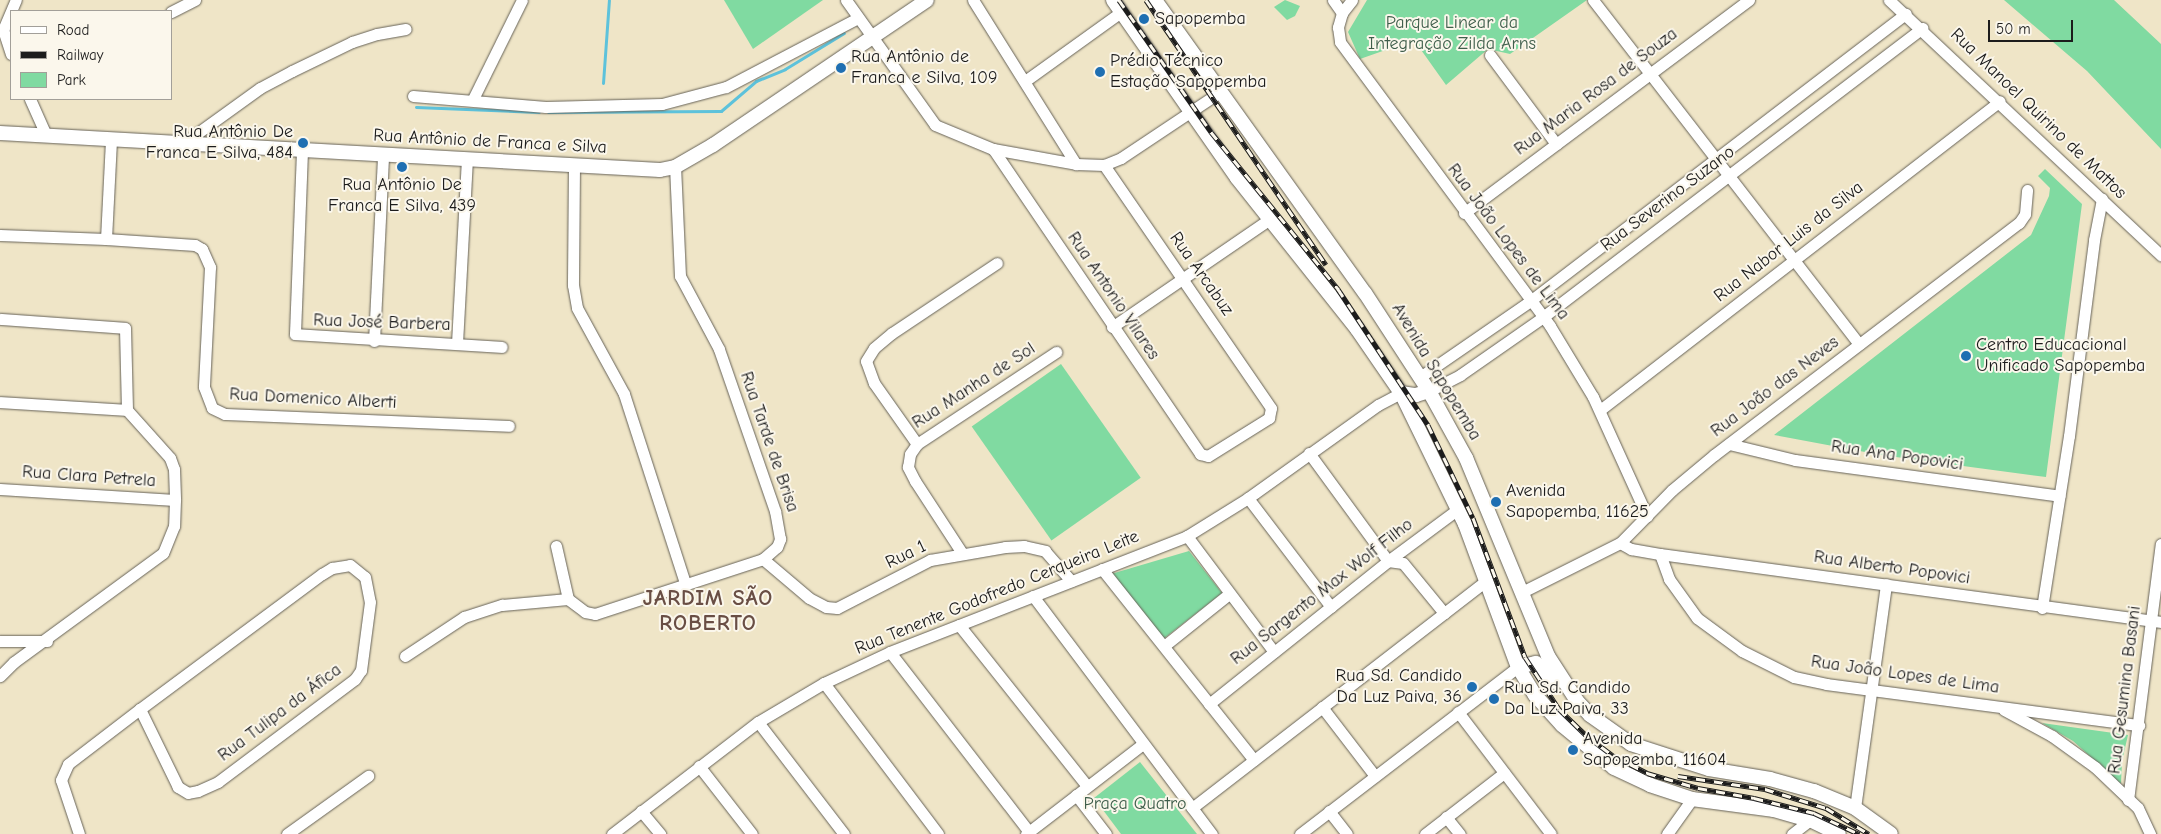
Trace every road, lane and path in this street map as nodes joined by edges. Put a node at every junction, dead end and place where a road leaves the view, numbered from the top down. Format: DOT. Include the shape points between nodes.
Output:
graph roads {
  1 [pos="195,0"];
  2 [pos="522,0"];
  3 [pos="846,0"];
  4 [pos="928,0"];
  5 [pos="973,0"];
  6 [pos="1113,0"];
  7 [pos="1155,0"];
  8 [pos="1333,0"];
  9 [pos="1352,0"];
  10 [pos="1593,0"];
  11 [pos="1749,0"];
  12 [pos="1889,0"];
  13 [pos="10,12"];
  14 [pos="172,12"];
  15 [pos="1121,12"];
  16 [pos="1342,13"];
  17 [pos="1906,14"];
  18 [pos="858,18"];
  19 [pos="1923,28"];
  20 [pos="406,29"];
  21 [pos="1,30"];
  22 [pos="872,38"];
  23 [pos="10,52"];
  24 [pos="1490,55"];
  25 [pos="1650,73"];
  26 [pos="1025,81"];
  27 [pos="1220,92"];
  28 [pos="413,96"];
  29 [pos="473,99"];
  30 [pos="30,100"];
  31 [pos="2000,101"];
  32 [pos="1190,112"];
  33 [pos="0,133"];
  34 [pos="46,135"];
  35 [pos="112,140"];
  36 [pos="1556,144"];
  37 [pos="181,145"];
  38 [pos="993,149"];
  39 [pos="302,151"];
  40 [pos="383,155"];
  41 [pos="1715,160"];
  42 [pos="467,161"];
  43 [pos="1076,164"];
  44 [pos="1104,165"];
  45 [pos="574,166"];
  46 [pos="675,167"];
  47 [pos="1728,175"];
  48 [pos="2027,190"];
  49 [pos="2102,198"];
  50 [pos="1464,213"];
  51 [pos="1270,219"];
  52 [pos="0,235"];
  53 [pos="106,239"];
  54 [pos="2161,255"];
  55 [pos="1794,260"];
  56 [pos="997,263"];
  57 [pos="1183,278"];
  58 [pos="1530,301"];
  59 [pos="1543,317"];
  60 [pos="0,319"];
  61 [pos="1112,327"];
  62 [pos="374,341"];
  63 [pos="457,343"];
  64 [pos="1859,344"];
  65 [pos="502,346"];
  66 [pos="1056,352"];
  67 [pos="1420,377"];
  68 [pos="1430,391"];
  69 [pos="1402,393"];
  70 [pos="0,402"];
  71 [pos="127,410"];
  72 [pos="1600,410"];
  73 [pos="509,426"];
  74 [pos="917,444"];
  75 [pos="1729,444"];
  76 [pos="1309,453"];
  77 [pos="1208,456"];
  78 [pos="0,489"];
  79 [pos="2060,496"];
  80 [pos="1248,498"];
  81 [pos="175,500"];
  82 [pos="1458,509"];
  83 [pos="1647,516"];
  84 [pos="1187,536"];
  85 [pos="1620,542"];
  86 [pos="2161,544"];
  87 [pos="556,546"];
  88 [pos="962,553"];
  89 [pos="1660,554"];
  90 [pos="763,559"];
  91 [pos="1388,561"];
  92 [pos="1102,569"];
  93 [pos="1071,581"];
  94 [pos="1484,582"];
  95 [pos="685,583"];
  96 [pos="1886,584"];
  97 [pos="1522,592"];
  98 [pos="1230,594"];
  99 [pos="1033,596"];
  100 [pos="568,599"];
  101 [pos="1331,607"];
  102 [pos="2042,608"];
  103 [pos="1444,613"];
  104 [pos="2156,621"];
  105 [pos="959,625"];
  106 [pos="0,641"];
  107 [pos="47,641"];
  108 [pos="1164,646"];
  109 [pos="890,652"];
  110 [pos="1274,652"];
  111 [pos="404,656"];
  112 [pos="1518,667"];
  113 [pos="2,671"];
  114 [pos="824,683"];
  115 [pos="1568,690"];
  116 [pos="1872,690"];
  117 [pos="1209,704"];
  118 [pos="1994,705"];
  119 [pos="1322,707"];
  120 [pos="140,709"];
  121 [pos="1458,712"];
  122 [pos="758,722"];
  123 [pos="2139,725"];
  124 [pos="1143,744"];
  125 [pos="1254,760"];
  126 [pos="699,766"];
  127 [pos="1504,773"];
  128 [pos="368,776"];
  129 [pos="1375,776"];
  130 [pos="1087,786"];
  131 [pos="1076,795"];
  132 [pos="1692,799"];
  133 [pos="2128,800"];
  134 [pos="1192,808"];
  135 [pos="1855,808"];
  136 [pos="642,811"];
  137 [pos="1329,812"];
  138 [pos="1446,818"];
  139 [pos="1810,820"];
  140 [pos="1028,833"];
  141 [pos="79,834"];
  142 [pos="286,834"];
  143 [pos="612,834"];
  144 [pos="660,834"];
  145 [pos="752,834"];
  146 [pos="844,834"];
  147 [pos="938,834"];
  148 [pos="1106,834"];
  149 [pos="1212,834"];
  150 [pos="1300,834"];
  151 [pos="1347,834"];
  152 [pos="1425,834"];
  153 [pos="1460,834"];
  154 [pos="1550,834"];
  155 [pos="1667,834"];
  156 [pos="1792,834"];
  157 [pos="1839,834"];
  158 [pos="1892,834"];
  159 [pos="2150,834"];
  1 -- 14 [label="street"];
  2 -- 29 [label="street"];
  3 -- 18 [label="street"];
  4 -- 22 [label="main road, Rua Antônio de Franca e Silva"];
  5 -- 26 [label="street"];
  6 -- 15 [label="main road"];
  7 -- 27 [label="main road, Avenida Sapopemba"];
  8 -- 16 [label="street"];
  9 -- 16 [label="street"];
  10 -- 25 [label="street"];
  11 -- 25 [label="street, Rua Maria Rosa de Souza"];
  12 -- 17 [label="street, Rua Manoel Quirino de Mattos"];
  13 -- 21 [label="street"];
  15 -- 26 [label="street"];
  15 -- 32 [label="main road"];
  16 -- 50 [label="street, Rua João Lopes de Lima" via="1338,27 1340,42"];
  17 -- 19 [label="street, Rua Manoel Quirino de Mattos"];
  17 -- 41 [label="street, Rua Severino Suzano"];
  18 -- 22 [label="street"];
  18 -- 29 [label="street" via="726,87 662,104 592,108"];
  19 -- 31 [label="street, Rua Manoel Quirino de Mattos"];
  19 -- 47 [label="street, Rua Severino Suzano"];
  20 -- 37 [label="street" via="352,42 292,70 252,93"];
  21 -- 23 [label="street"];
  22 -- 38 [label="street" via="934,125"];
  22 -- 46 [label="main road, Rua Antônio de Franca e Silva"];
  24 -- 36 [label="street"];
  25 -- 36 [label="street, Rua Maria Rosa de Souza"];
  25 -- 41 [label="street"];
  26 -- 43 [label="street"];
  27 -- 32 [label="street"];
  27 -- 67 [label="main road, Avenida Sapopemba" via="1365,293"];
  28 -- 29 [label="street"];
  30 -- 34 [label="street"];
  31 -- 49 [label="street, Rua Manoel Quirino de Mattos"];
  31 -- 55 [label="street, Rua Nabor Luis da Silva"];
  32 -- 44 [label="street" via="1121,158"];
  32 -- 51 [label="main road"];
  33 -- 34 [label="main road, Rua Antônio de Franca e Silva"];
  34 -- 35 [label="main road, Rua Antônio de Franca e Silva"];
  35 -- 37 [label="main road, Rua Antônio de Franca e Silva"];
  35 -- 53 [label="street"];
  36 -- 50 [label="street, Rua Maria Rosa de Souza"];
  37 -- 39 [label="main road, Rua Antônio de Franca e Silva"];
  38 -- 43 [label="street"];
  38 -- 61 [label="street, Rua Antonio Vilares"];
  39 -- 40 [label="main road, Rua Antônio de Franca e Silva"];
  39 -- 62 [label="street, Rua José Barbera" via="293,331 298,337"];
  40 -- 42 [label="main road, Rua Antônio de Franca e Silva"];
  40 -- 62 [label="street"];
  41 -- 47 [label="street"];
  41 -- 58 [label="street, Rua Severino Suzano"];
  42 -- 45 [label="main road, Rua Antônio de Franca e Silva"];
  42 -- 63 [label="street"];
  43 -- 44 [label="street"];
  44 -- 57 [label="street, Rua Arcabuz"];
  45 -- 46 [label="main road, Rua Antônio de Franca e Silva" via="660,170"];
  45 -- 95 [label="street" via="572,285 577,308 624,394"];
  46 -- 90 [label="street, Rua Tarde de Brisa" via="680,276 719,349 780,530 777,547"];
  47 -- 55 [label="street"];
  47 -- 59 [label="street, Rua Severino Suzano"];
  48 -- 64 [label="street, Rua João das Neves" via="2025,214 2019,223"];
  49 -- 54 [label="street, Rua Manoel Quirino de Mattos"];
  49 -- 79 [label="street"];
  50 -- 58 [label="street, Rua João Lopes de Lima"];
  51 -- 57 [label="street"];
  51 -- 69 [label="main road" via="1357,328"];
  52 -- 53 [label="street, Rua Domenico Alberti"];
  53 -- 73 [label="street, Rua Domenico Alberti" via="195,245 207,256 210,267 204,387 212,408 225,414 248,416"];
  55 -- 64 [label="street"];
  55 -- 72 [label="street, Rua Nabor Luis da Silva"];
  56 -- 74 [label="street" via="892,333 874,348 866,361 874,383"];
  57 -- 61 [label="street"];
  57 -- 77 [label="street, Rua Arcabuz" via="1269,404 1269,418"];
  58 -- 59 [label="street, Rua João Lopes de Lima"];
  58 -- 67 [label="street, Rua Severino Suzano"];
  59 -- 68 [label="street, Rua Severino Suzano" via="1460,375"];
  59 -- 72 [label="street, Rua João Lopes de Lima"];
  60 -- 71 [label="street" via="125,328"];
  61 -- 77 [label="street, Rua Antonio Vilares" via="1200,454"];
  62 -- 63 [label="street, Rua José Barbera"];
  63 -- 65 [label="street, Rua José Barbera"];
  64 -- 75 [label="street, Rua João das Neves"];
  66 -- 74 [label="street, Rua Manha de Sol"];
  67 -- 68 [label="main road, Avenida Sapopemba"];
  67 -- 69 [label="main road"];
  68 -- 69 [label="main road" via="1416,395"];
  68 -- 97 [label="main road, Avenida Sapopemba" via="1466,458"];
  69 -- 76 [label="street, Rua Tenente Godofredo Cerqueira Leite" via="1378,405"];
  69 -- 82 [label="main road"];
  70 -- 71 [label="street"];
  71 -- 81 [label="street" via="170,458 174,469"];
  72 -- 83 [label="street, Rua João Lopes de Lima"];
  74 -- 88 [label="street, Rua Manha de Sol" via="910,454 908,468"];
  75 -- 79 [label="street, Rua Ana Popovici" via="1795,460"];
  75 -- 83 [label="street, Rua João das Neves"];
  76 -- 80 [label="street, Rua Tenente Godofredo Cerqueira Leite"];
  76 -- 91 [label="street"];
  78 -- 81 [label="street, Rua Clara Petrela"];
  79 -- 102 [label="street"];
  80 -- 84 [label="street, Rua Tenente Godofredo Cerqueira Leite"];
  80 -- 101 [label="street"];
  81 -- 107 [label="street" via="174,526 163,553"];
  82 -- 91 [label="street, Rua Sargento Max Wolf Filho"];
  82 -- 94 [label="main road"];
  83 -- 85 [label="street, Rua João das Neves"];
  84 -- 92 [label="street, Rua Tenente Godofredo Cerqueira Leite"];
  84 -- 98 [label="street"];
  85 -- 89 [label="street, Rua Alberto Popovici" via="1631,549"];
  85 -- 97 [label="street, Rua João das Neves"];
  86 -- 104 [label="street, Rua Gesumina Basani"];
  87 -- 100 [label="street"];
  88 -- 90 [label="street, Rua 1" via="930,560 837,608 826,607 809,598"];
  88 -- 93 [label="street, Rua 1" via="1024,546 1046,551"];
  89 -- 96 [label="street, Rua Alberto Popovici"];
  89 -- 116 [label="street, Rua João Lopes de Lima" via="1669,579 1697,618 1742,651 1794,676"];
  90 -- 95 [label="street"];
  91 -- 101 [label="street, Rua Sargento Max Wolf Filho"];
  91 -- 103 [label="street" via="1403,563"];
  92 -- 93 [label="street, Rua Tenente Godofredo Cerqueira Leite"];
  92 -- 108 [label="street"];
  93 -- 99 [label="street, Rua Tenente Godofredo Cerqueira Leite"];
  94 -- 103 [label="street"];
  94 -- 112 [label="main road"];
  95 -- 100 [label="street" via="604,614 585,612"];
  96 -- 102 [label="street, Rua Alberto Popovici"];
  96 -- 116 [label="street"];
  97 -- 115 [label="main road, Avenida Sapopemba" via="1548,656"];
  98 -- 108 [label="street"];
  98 -- 110 [label="street"];
  99 -- 105 [label="street, Rua Tenente Godofredo Cerqueira Leite"];
  99 -- 124 [label="street"];
  100 -- 111 [label="street" via="502,605 464,616"];
  101 -- 110 [label="street, Rua Sargento Max Wolf Filho"];
  102 -- 104 [label="street, Rua Alberto Popovici"];
  103 -- 119 [label="street"];
  104 -- 123 [label="street, Rua Gesumina Basani"];
  105 -- 109 [label="street, Rua Tenente Godofredo Cerqueira Leite"];
  105 -- 130 [label="street"];
  106 -- 107 [label="street"];
  107 -- 113 [label="street"];
  108 -- 117 [label="street"];
  109 -- 114 [label="street, Rua Tenente Godofredo Cerqueira Leite"];
  109 -- 140 [label="street"];
  110 -- 117 [label="street, Rua Sargento Max Wolf Filho"];
  112 -- 115 [label="main road" via="1536,663 1561,688"];
  112 -- 121 [label="street"];
  112 -- 132 [label="main road" via="1556,719 1592,752 1614,768 1650,785"];
  114 -- 122 [label="street, Rua Tenente Godofredo Cerqueira Leite"];
  114 -- 147 [label="street"];
  115 -- 135 [label="main road, Avenida Sapopemba" via="1590,715 1611,732 1656,755 1709,769 1770,779 1814,791"];
  116 -- 118 [label="street, Rua João Lopes de Lima"];
  116 -- 135 [label="street"];
  117 -- 125 [label="street"];
  118 -- 123 [label="street, Rua João Lopes de Lima"];
  118 -- 133 [label="street" via="2076,753"];
  119 -- 125 [label="street"];
  119 -- 129 [label="street"];
  120 -- 120 [label="street, Rua Tulipa da Áfica" via="332,568 350,565 365,577 370,602 361,670 355,679 218,782 188,793 178,787"];
  120 -- 141 [label="street, Rua Tulipa da Áfica" via="62,771 63,789"];
  121 -- 127 [label="street"];
  121 -- 129 [label="street"];
  122 -- 126 [label="street, Rua Tenente Godofredo Cerqueira Leite"];
  122 -- 146 [label="street"];
  123 -- 133 [label="street, Rua Gesumina Basani"];
  124 -- 130 [label="street"];
  124 -- 134 [label="street"];
  125 -- 134 [label="street"];
  126 -- 136 [label="street, Rua Tenente Godofredo Cerqueira Leite"];
  126 -- 145 [label="street"];
  127 -- 138 [label="street"];
  127 -- 154 [label="street"];
  128 -- 142 [label="street"];
  129 -- 137 [label="street"];
  130 -- 131 [label="street"];
  131 -- 140 [label="street"];
  131 -- 148 [label="street"];
  132 -- 139 [label="main road" via="1774,810"];
  132 -- 155 [label="street"];
  133 -- 159 [label="street, Rua Gesumina Basani" via="2138,808"];
  134 -- 149 [label="street"];
  135 -- 158 [label="main road, Avenida Sapopemba"];
  136 -- 143 [label="street, Rua Tenente Godofredo Cerqueira Leite"];
  136 -- 144 [label="street"];
  137 -- 150 [label="street"];
  137 -- 151 [label="street"];
  138 -- 152 [label="street"];
  138 -- 153 [label="street"];
  139 -- 156 [label="street"];
  139 -- 157 [label="main road"];
}
